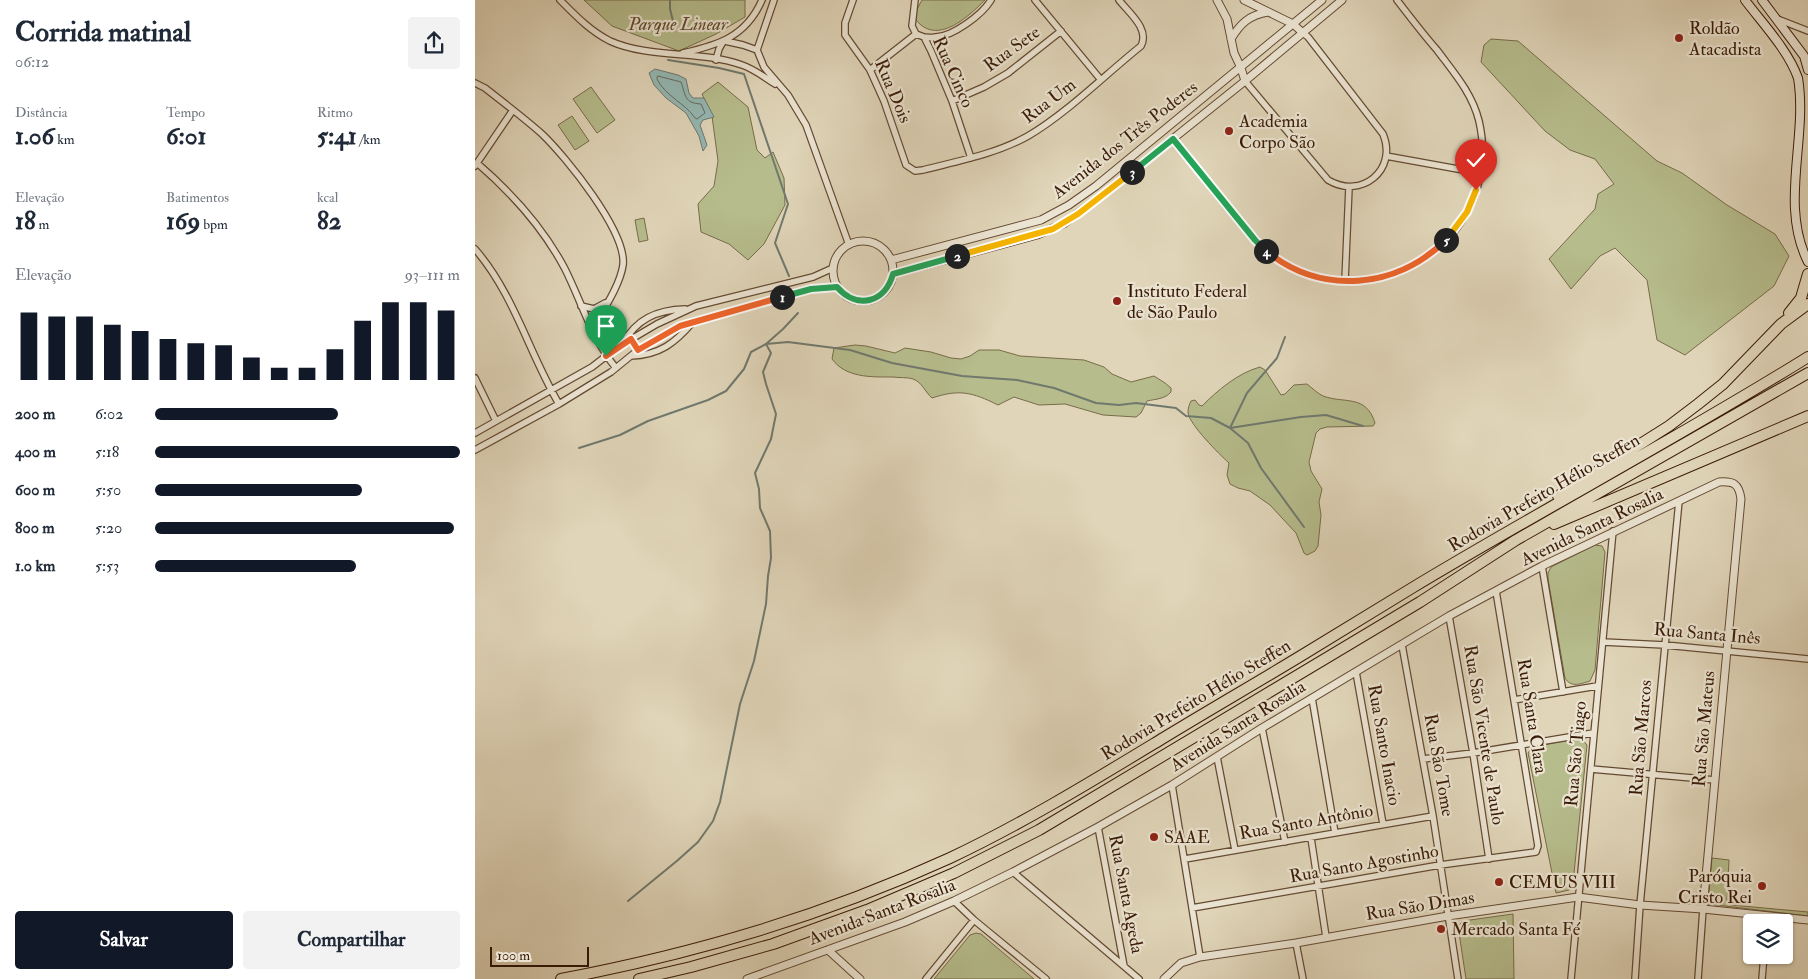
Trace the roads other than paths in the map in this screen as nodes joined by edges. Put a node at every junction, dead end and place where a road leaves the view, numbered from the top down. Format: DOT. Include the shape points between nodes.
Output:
graph roads {
  1 [pos="560,0"];
  2 [pos="761,0"];
  3 [pos="774,0"];
  4 [pos="853,0"];
  5 [pos="915,0"];
  6 [pos="991,0"];
  7 [pos="1035,0"];
  8 [pos="1119,0"];
  9 [pos="1217,0"];
  10 [pos="1244,0"];
  11 [pos="1322,0"];
  12 [pos="1342,0"];
  13 [pos="1397,0"];
  14 [pos="1745,0"];
  15 [pos="1762,0"];
  16 [pos="1270,12"];
  17 [pos="1775,18"];
  18 [pos="1293,24"];
  19 [pos="1808,31"];
  20 [pos="1061,32"];
  21 [pos="1303,33"];
  22 [pos="916,34"];
  23 [pos="924,37"];
  24 [pos="937,38"];
  25 [pos="1231,39"];
  26 [pos="724,42"];
  27 [pos="757,50"];
  28 [pos="931,51"];
  29 [pos="679,54"];
  30 [pos="1806,58"];
  31 [pos="716,60"];
  32 [pos="1241,68"];
  33 [pos="870,70"];
  34 [pos="1808,70"];
  35 [pos="1798,79"];
  36 [pos="1101,80"];
  37 [pos="1245,81"];
  38 [pos="475,82"];
  39 [pos="779,87"];
  40 [pos="1808,96"];
  41 [pos="952,101"];
  42 [pos="513,110"];
  43 [pos="1173,139"];
  44 [pos="1387,156"];
  45 [pos="971,158"];
  46 [pos="476,165"];
  47 [pos="910,168"];
  48 [pos="1480,173"];
  49 [pos="1349,187"];
  50 [pos="1806,232"];
  51 [pos="1800,241"];
  52 [pos="849,245"];
  53 [pos="475,249"];
  54 [pos="891,260"];
  55 [pos="1808,262"];
  56 [pos="833,268"];
  57 [pos="893,274"];
  58 [pos="1808,274"];
  59 [pos="1345,281"];
  60 [pos="837,287"];
  61 [pos="607,302"];
  62 [pos="1808,304"];
  63 [pos="581,306"];
  64 [pos="689,308"];
  65 [pos="679,313"];
  66 [pos="695,321"];
  67 [pos="685,324"];
  68 [pos="649,329"];
  69 [pos="592,330"];
  70 [pos="1768,338"];
  71 [pos="631,339"];
  72 [pos="654,340"];
  73 [pos="622,344"];
  74 [pos="638,350"];
  75 [pos="606,356"];
  76 [pos="631,356"];
  77 [pos="1808,358"];
  78 [pos="616,368"];
  79 [pos="1808,374"];
  80 [pos="475,378"];
  81 [pos="551,390"];
  82 [pos="559,404"];
  83 [pos="1808,416"];
  84 [pos="496,421"];
  85 [pos="475,433"];
  86 [pos="475,450"];
  87 [pos="1735,484"];
  88 [pos="1679,501"];
  89 [pos="1510,530"];
  90 [pos="1613,531"];
  91 [pos="1516,540"];
  92 [pos="1542,566"];
  93 [pos="1496,591"];
  94 [pos="1449,616"];
  95 [pos="1603,642"];
  96 [pos="1403,645"];
  97 [pos="1665,645"];
  98 [pos="1726,651"];
  99 [pos="1808,659"];
  100 [pos="1356,672"];
  101 [pos="1597,686"];
  102 [pos="1563,692"];
  103 [pos="1312,698"];
  104 [pos="1514,700"];
  105 [pos="1262,728"];
  106 [pos="1593,733"];
  107 [pos="1521,745"];
  108 [pos="1473,753"];
  109 [pos="1217,756"];
  110 [pos="1423,759"];
  111 [pos="1591,769"];
  112 [pos="1653,775"];
  113 [pos="1715,780"];
  114 [pos="1172,785"];
  115 [pos="1433,816"];
  116 [pos="1383,824"];
  117 [pos="1097,827"];
  118 [pos="1335,833"];
  119 [pos="1311,838"];
  120 [pos="1285,842"];
  121 [pos="1538,846"];
  122 [pos="1235,850"];
  123 [pos="1185,859"];
  124 [pos="1489,859"];
  125 [pos="1440,865"];
  126 [pos="1013,872"];
  127 [pos="1318,887"];
  128 [pos="1578,897"];
  129 [pos="954,901"];
  130 [pos="1640,905"];
  131 [pos="1192,908"];
  132 [pos="1703,909"];
  133 [pos="1448,916"];
  134 [pos="1743,916"];
  135 [pos="974,920"];
  136 [pos="1793,920"];
  137 [pos="1808,920"];
  138 [pos="1326,937"];
  139 [pos="1296,943"];
  140 [pos="828,950"];
  141 [pos="1200,957"];
  142 [pos="1763,964"];
  143 [pos="1124,966"];
  144 [pos="858,978"];
  145 [pos="561,979"];
  146 [pos="639,979"];
  147 [pos="747,979"];
  148 [pos="926,979"];
  149 [pos="1046,979"];
  150 [pos="1139,979"];
  151 [pos="1164,979"];
  152 [pos="1303,979"];
  153 [pos="1457,979"];
  154 [pos="1571,979"];
  155 [pos="1635,979"];
  156 [pos="1698,979"];
  157 [pos="1762,979"];
  1 -- 29 [label="street" via="577,18 611,41 636,49"];
  2 -- 26 [label="street" via="738,33"];
  3 -- 27 [label="street"];
  4 -- 33 [label="street, Rua Dois" via="845,23 845,35"];
  5 -- 22 [label="street, Rua Cinco" via="912,26"];
  6 -- 24 [label="street" via="970,22"];
  7 -- 20 [label="street"];
  8 -- 36 [label="street, Rua Um" via="1143,30 1143,41"];
  9 -- 25 [label="street" via="1227,19"];
  10 -- 16 [label="street"];
  11 -- 18 [label="street, Avenida dos Três Poderes"];
  12 -- 21 [label="street, Avenida dos Três Poderes"];
  13 -- 48 [label="street" via="1471,98 1481,132"];
  14 -- 35 [label="main road" via="1784,52"];
  15 -- 17 [label="main road"];
  16 -- 18 [label="street"];
  16 -- 25 [label="street" via="1247,19"];
  17 -- 19 [label="street"];
  17 -- 30 [label="main road"];
  18 -- 21 [label="street"];
  18 -- 32 [label="street, Avenida dos Três Poderes"];
  20 -- 36 [label="street"];
  20 -- 41 [label="street, Rua Sete" via="1002,77"];
  21 -- 37 [label="street, Avenida dos Três Poderes"];
  21 -- 44 [label="street" via="1381,129 1386,139"];
  22 -- 23 [label="street, Rua Cinco"];
  22 -- 33 [label="street"];
  23 -- 24 [label="street"];
  23 -- 28 [label="street, Rua Cinco"];
  24 -- 28 [label="street"];
  25 -- 32 [label="street"];
  26 -- 27 [label="street"];
  26 -- 29 [label="street"];
  26 -- 31 [label="street"];
  27 -- 39 [label="street" via="764,67"];
  28 -- 41 [label="street, Rua Cinco"];
  29 -- 31 [label="street"];
  30 -- 34 [label="main road"];
  31 -- 39 [label="street" via="743,65"];
  32 -- 37 [label="street"];
  32 -- 54 [label="street, Avenida dos Três Poderes" via="1056,214 1027,225"];
  33 -- 47 [label="street, Rua Dois" via="902,156"];
  35 -- 40 [label="main road"];
  35 -- 51 [label="main road" via="1806,114 1798,199"];
  36 -- 45 [label="street, Rua Um" via="1032,134"];
  37 -- 43 [label="street, Avenida dos Três Poderes"];
  37 -- 49 [label="street" via="1323,176 1333,183"];
  38 -- 42 [label="street"];
  39 -- 52 [label="street" via="788,94 806,125"];
  41 -- 45 [label="street, Rua Cinco"];
  42 -- 46 [label="street"];
  42 -- 61 [label="street" via="562,156 618,238 623,267"];
  43 -- 57 [label="street, Avenida dos Três Poderes" via="1078,214 1053,229"];
  43 -- 59 [label="street" via="1263,249 1301,272"];
  44 -- 48 [label="street"];
  44 -- 49 [label="street" via="1383,167 1371,180"];
  45 -- 47 [label="street, Rua Um" via="923,170"];
  46 -- 63 [label="street" via="505,187 539,227 565,270"];
  48 -- 59 [label="street" via="1472,201 1461,222 1428,256 1389,276"];
  49 -- 59 [label="street"];
  50 -- 51 [label="main road"];
  51 -- 55 [label="main road"];
  52 -- 54 [label="street" via="869,242 878,245"];
  52 -- 56 [label="street" via="841,250"];
  53 -- 81 [label="street" via="509,299"];
  54 -- 57 [label="street"];
  56 -- 60 [label="street"];
  56 -- 64 [label="street" via="813,277"];
  57 -- 60 [label="street" via="885,290 870,300 851,298"];
  58 -- 70 [label="highway" via="1801,298"];
  60 -- 66 [label="street" via="811,289"];
  61 -- 63 [label="street" via="596,309"];
  61 -- 69 [label="street"];
  62 -- 70 [label="highway"];
  63 -- 69 [label="street"];
  64 -- 65 [label="street"];
  64 -- 73 [label="street" via="647,318 633,327"];
  65 -- 67 [label="street"];
  65 -- 68 [label="street"];
  66 -- 67 [label="street"];
  66 -- 76 [label="street" via="669,345 654,353"];
  67 -- 72 [label="street"];
  68 -- 71 [label="street"];
  68 -- 72 [label="street"];
  69 -- 75 [label="street"];
  70 -- 89 [label="highway" via="1723,384 1669,426 1569,488"];
  71 -- 73 [label="street"];
  71 -- 74 [label="street"];
  72 -- 74 [label="street"];
  73 -- 75 [label="street"];
  74 -- 76 [label="street"];
  75 -- 78 [label="street"];
  75 -- 81 [label="street"];
  76 -- 78 [label="street"];
  77 -- 89 [label="highway, Rodovia Prefeito Hélio Steffen" via="1696,426"];
  78 -- 82 [label="street"];
  79 -- 91 [label="highway, Rodovia Prefeito Hélio Steffen"];
  80 -- 84 [label="street"];
  81 -- 82 [label="street"];
  81 -- 84 [label="street"];
  82 -- 86 [label="street"];
  83 -- 91 [label="highway"];
  84 -- 85 [label="street"];
  87 -- 88 [label="street, Avenida Santa Rosalia" via="1719,482"];
  87 -- 98 [label="street, Rua São Mateus" via="1741,500"];
  88 -- 90 [label="street, Avenida Santa Rosalia"];
  88 -- 97 [label="street, Rua São Marcos"];
  89 -- 145 [label="highway, Rodovia Prefeito Hélio Steffen" via="1030,818 950,858 768,929 687,952"];
  90 -- 92 [label="street, Avenida Santa Rosalia"];
  90 -- 95 [label="street, Rua São Tiago"];
  91 -- 146 [label="highway, Rodovia Prefeito Hélio Steffen" via="1388,621 1039,830 954,873 867,910 773,944"];
  92 -- 93 [label="street, Avenida Santa Rosalia"];
  92 -- 102 [label="street"];
  93 -- 94 [label="street, Avenida Santa Rosalia"];
  93 -- 104 [label="street, Rua Santa Clara"];
  94 -- 96 [label="street, Avenida Santa Rosalia"];
  94 -- 108 [label="street, Rua São Vicente de Paulo"];
  95 -- 97 [label="street, Rua Santa Inês"];
  95 -- 101 [label="street, Rua São Tiago"];
  96 -- 100 [label="street, Avenida Santa Rosalia"];
  96 -- 110 [label="street, Rua São Tome"];
  97 -- 98 [label="street, Rua Santa Inês"];
  97 -- 112 [label="street, Rua São Marcos"];
  98 -- 99 [label="street, Rua Santa Inês"];
  98 -- 113 [label="street, Rua São Mateus"];
  100 -- 103 [label="street, Avenida Santa Rosalia"];
  100 -- 116 [label="street, Rua Santo Inacio"];
  101 -- 102 [label="street"];
  101 -- 106 [label="street, Rua São Tiago"];
  102 -- 104 [label="street"];
  103 -- 105 [label="street, Avenida Santa Rosalia"];
  103 -- 118 [label="street"];
  104 -- 107 [label="street, Rua Santa Clara"];
  105 -- 109 [label="street, Avenida Santa Rosalia"];
  105 -- 120 [label="street"];
  106 -- 107 [label="street"];
  106 -- 111 [label="street, Rua São Tiago"];
  107 -- 108 [label="street"];
  107 -- 121 [label="street, Rua Santa Clara"];
  108 -- 110 [label="street"];
  108 -- 124 [label="street, Rua São Vicente de Paulo"];
  109 -- 114 [label="street, Avenida Santa Rosalia"];
  109 -- 122 [label="street"];
  110 -- 115 [label="street, Rua São Tome"];
  111 -- 112 [label="street"];
  111 -- 128 [label="street, Rua São Tiago"];
  112 -- 113 [label="street"];
  112 -- 130 [label="street, Rua São Marcos"];
  113 -- 132 [label="street, Rua São Mateus"];
  114 -- 117 [label="street, Avenida Santa Rosalia"];
  114 -- 123 [label="street"];
  115 -- 116 [label="street, Rua Santo Antônio"];
  115 -- 125 [label="street, Rua São Tome"];
  116 -- 118 [label="street, Rua Santo Antônio"];
  117 -- 126 [label="street, Avenida Santa Rosalia"];
  117 -- 143 [label="street, Rua Santa Ageda"];
  118 -- 119 [label="street, Rua Santo Antônio"];
  119 -- 120 [label="street, Rua Santo Antônio"];
  119 -- 127 [label="street"];
  120 -- 122 [label="street, Rua Santo Antônio"];
  121 -- 124 [label="street, Rua Santo Agostinho" via="1536,852"];
  122 -- 123 [label="street, Rua Santo Antônio"];
  123 -- 131 [label="street"];
  124 -- 125 [label="street, Rua Santo Agostinho"];
  125 -- 127 [label="street, Rua Santo Agostinho"];
  125 -- 133 [label="street, Rua São Tome"];
  126 -- 129 [label="street, Avenida Santa Rosalia"];
  126 -- 143 [label="street"];
  127 -- 131 [label="street, Rua Santo Agostinho"];
  127 -- 138 [label="street"];
  128 -- 130 [label="street, Rua São Dimas"];
  128 -- 133 [label="street, Rua São Dimas"];
  128 -- 154 [label="street, Rua São Tiago"];
  129 -- 135 [label="street"];
  129 -- 140 [label="street, Avenida Santa Rosalia"];
  130 -- 132 [label="street, Rua São Dimas"];
  130 -- 155 [label="street, Rua São Marcos"];
  131 -- 141 [label="street"];
  132 -- 134 [label="street, Rua São Dimas"];
  132 -- 156 [label="street, Rua São Mateus"];
  133 -- 138 [label="street, Rua São Dimas"];
  133 -- 153 [label="street, Rua São Tome"];
  135 -- 148 [label="street"];
  135 -- 149 [label="street"];
  136 -- 137 [label="street, Rua São Dimas"];
  138 -- 139 [label="street, Rua São Dimas"];
  139 -- 141 [label="street, Rua São Dimas"];
  139 -- 152 [label="street"];
  140 -- 144 [label="street"];
  140 -- 147 [label="street, Avenida Santa Rosalia"];
  141 -- 151 [label="street, Rua São Dimas" via="1181,963"];
  142 -- 157 [label="street"];
  143 -- 150 [label="street"];
}
